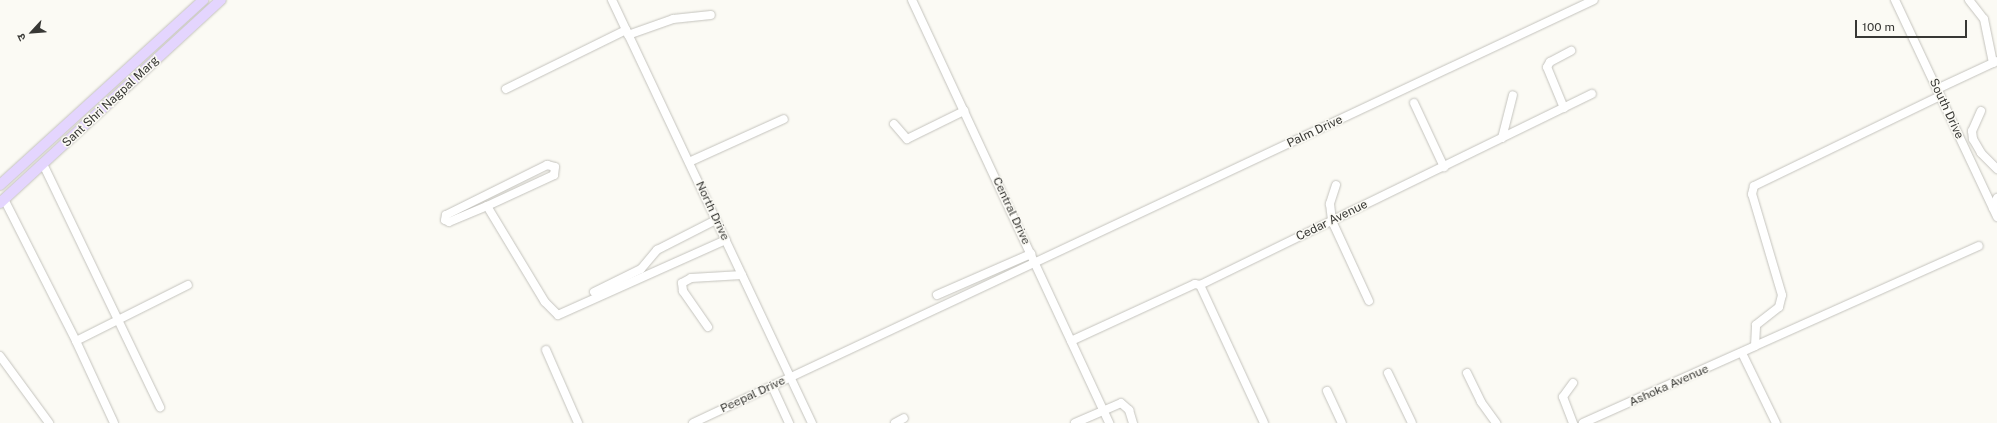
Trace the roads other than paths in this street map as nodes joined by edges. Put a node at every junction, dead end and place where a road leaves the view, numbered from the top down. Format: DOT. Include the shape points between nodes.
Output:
graph roads {
  1 [pos="203,0"];
  2 [pos="221,0"];
  3 [pos="612,0"];
  4 [pos="912,0"];
  5 [pos="1594,0"];
  6 [pos="1895,0"];
  7 [pos="1969,0"];
  8 [pos="711,15"];
  9 [pos="627,32"];
  10 [pos="1571,51"];
  11 [pos="1995,62"];
  12 [pos="506,89"];
  13 [pos="1938,92"];
  14 [pos="1592,94"];
  15 [pos="1513,95"];
  16 [pos="1414,103"];
  17 [pos="1564,108"];
  18 [pos="964,111"];
  19 [pos="1981,112"];
  20 [pos="784,119"];
  21 [pos="894,124"];
  22 [pos="1502,138"];
  23 [pos="51,140"];
  24 [pos="60,149"];
  25 [pos="689,162"];
  26 [pos="43,164"];
  27 [pos="1444,167"];
  28 [pos="1997,169"];
  29 [pos="1336,184"];
  30 [pos="0,185"];
  31 [pos="1997,198"];
  32 [pos="2,201"];
  33 [pos="487,206"];
  34 [pos="1993,208"];
  35 [pos="1997,217"];
  36 [pos="716,220"];
  37 [pos="1332,221"];
  38 [pos="726,240"];
  39 [pos="1979,246"];
  40 [pos="1030,254"];
  41 [pos="1035,263"];
  42 [pos="742,275"];
  43 [pos="188,285"];
  44 [pos="1200,285"];
  45 [pos="594,292"];
  46 [pos="937,295"];
  47 [pos="1369,301"];
  48 [pos="118,319"];
  49 [pos="708,327"];
  50 [pos="76,341"];
  51 [pos="1071,341"];
  52 [pos="1754,346"];
  53 [pos="546,350"];
  54 [pos="1742,353"];
  55 [pos="0,356"];
  56 [pos="1388,373"];
  57 [pos="1467,373"];
  58 [pos="791,377"];
  59 [pos="1573,384"];
  60 [pos="772,386"];
  61 [pos="1327,391"];
  62 [pos="160,407"];
  63 [pos="1103,409"];
  64 [pos="904,418"];
  65 [pos="49,423"];
  66 [pos="114,423"];
  67 [pos="578,423"];
  68 [pos="693,423"];
  69 [pos="788,423"];
  70 [pos="812,423"];
  71 [pos="895,423"];
  72 [pos="1075,423"];
  73 [pos="1109,423"];
  74 [pos="1134,423"];
  75 [pos="1264,423"];
  76 [pos="1342,423"];
  77 [pos="1412,423"];
  78 [pos="1496,423"];
  79 [pos="1573,423"];
  80 [pos="1584,423"];
  81 [pos="1776,423"];
  1 -- 23 [label="main road, Sant Shri Nagpal Marg"];
  2 -- 24 [label="main road, Sant Shri Nagpal Marg"];
  3 -- 9 [label="street, North Drive"];
  4 -- 18 [label="street, Central Drive"];
  5 -- 41 [label="street, Palm Drive"];
  6 -- 13 [label="street, South Drive"];
  7 -- 11 [label="street" via="1984,19"];
  8 -- 9 [label="street" via="673,19"];
  9 -- 12 [label="street"];
  9 -- 25 [label="street, North Drive"];
  10 -- 17 [label="street" via="1550,62 1547,67"];
  11 -- 13 [label="street"];
  13 -- 34 [label="street, South Drive"];
  13 -- 52 [label="street" via="1754,186 1752,194 1782,295 1779,307 1756,325"];
  14 -- 17 [label="street, Cedar Avenue"];
  15 -- 22 [label="street"];
  16 -- 27 [label="street"];
  17 -- 22 [label="street, Cedar Avenue"];
  18 -- 21 [label="street" via="906,139"];
  18 -- 40 [label="street, Central Drive"];
  19 -- 28 [label="street" via="1972,131 1973,139 1981,154"];
  20 -- 25 [label="street"];
  22 -- 27 [label="street, Cedar Avenue"];
  23 -- 24 [label="main road" via="59,140"];
  23 -- 30 [label="main road, Sant Shri Nagpal Marg"];
  24 -- 26 [label="main road, Sant Shri Nagpal Marg"];
  25 -- 36 [label="street, North Drive"];
  26 -- 32 [label="main road, Sant Shri Nagpal Marg"];
  26 -- 48 [label="street"];
  27 -- 37 [label="street, Cedar Avenue"];
  29 -- 37 [label="street" via="1330,204"];
  31 -- 34 [label="street"];
  32 -- 50 [label="street"];
  33 -- 33 [label="street" via="449,222 444,216 547,165 555,167 554,175"];
  33 -- 38 [label="street" via="545,302 558,315"];
  34 -- 35 [label="street, South Drive"];
  36 -- 38 [label="street, North Drive"];
  36 -- 45 [label="street" via="657,250 641,269"];
  37 -- 44 [label="street, Cedar Avenue"];
  37 -- 47 [label="street"];
  38 -- 42 [label="street, North Drive"];
  39 -- 52 [label="street, Ashoka Avenue"];
  40 -- 41 [label="street, Central Drive"];
  40 -- 46 [label="street"];
  41 -- 51 [label="street, Central Drive"];
  41 -- 58 [label="street, Palm Drive"];
  42 -- 49 [label="street" via="691,278 682,282 683,291"];
  42 -- 58 [label="street, North Drive"];
  43 -- 48 [label="street"];
  44 -- 51 [label="street, Cedar Avenue" via="1195,284"];
  44 -- 75 [label="street"];
  48 -- 50 [label="street"];
  48 -- 62 [label="street"];
  50 -- 66 [label="street"];
  51 -- 63 [label="street, Central Drive"];
  52 -- 54 [label="street, Ashoka Avenue"];
  53 -- 67 [label="street"];
  54 -- 80 [label="street, Ashoka Avenue"];
  54 -- 81 [label="street"];
  55 -- 65 [label="street"];
  56 -- 77 [label="street"];
  57 -- 78 [label="street" via="1481,402"];
  58 -- 60 [label="street, Peepal Drive"];
  58 -- 70 [label="street, North Drive"];
  59 -- 79 [label="street" via="1563,397"];
  60 -- 68 [label="street, Peepal Drive"];
  60 -- 69 [label="street"];
  61 -- 76 [label="street"];
  63 -- 72 [label="street"];
  63 -- 73 [label="street, Central Drive"];
  63 -- 74 [label="street" via="1121,402 1129,410"];
  64 -- 71 [label="street"];
}
